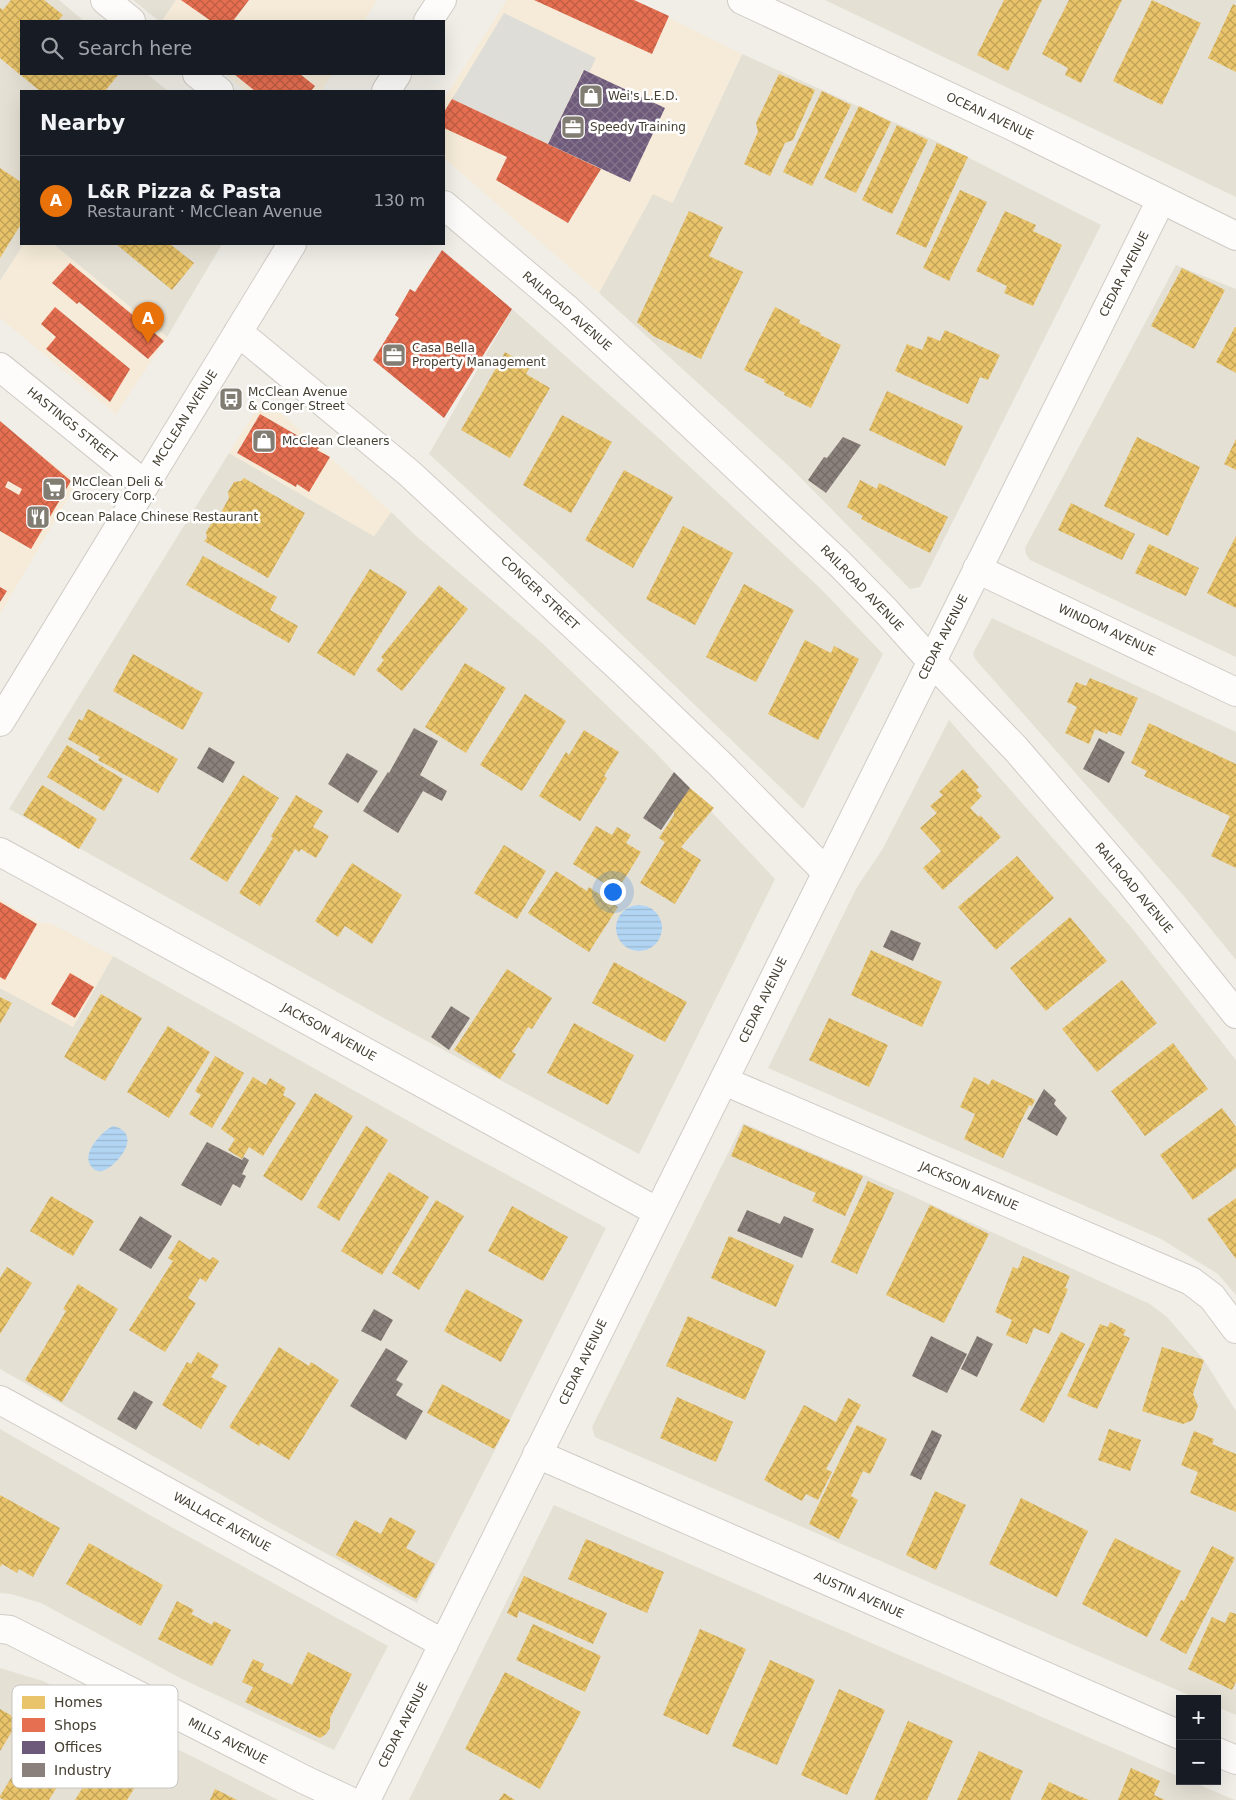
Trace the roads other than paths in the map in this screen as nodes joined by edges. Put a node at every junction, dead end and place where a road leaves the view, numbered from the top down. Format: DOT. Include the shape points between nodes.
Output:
graph roads {
  1 [pos="105,0"];
  2 [pos="442,0"];
  3 [pos="742,0"];
  4 [pos="130,20"];
  5 [pos="429,20"];
  6 [pos="198,75"];
  7 [pos="395,75"];
  8 [pos="219,90"];
  9 [pos="387,90"];
  10 [pos="1161,200"];
  11 [pos="445,206"];
  12 [pos="1236,236"];
  13 [pos="291,245"];
  14 [pos="238,332"];
  15 [pos="0,367"];
  16 [pos="144,484"];
  17 [pos="977,568"];
  18 [pos="931,661"];
  19 [pos="1236,692"];
  20 [pos="0,722"];
  21 [pos="0,852"];
  22 [pos="826,872"];
  23 [pos="1236,1014"];
  24 [pos="724,1081"];
  25 [pos="658,1212"];
  26 [pos="1236,1330"];
  27 [pos="0,1400"];
  28 [pos="538,1454"];
  29 [pos="0,1629"];
  30 [pos="444,1644"];
  31 [pos="118,1685"];
  32 [pos="178,1715"];
  33 [pos="1176,1733"];
  34 [pos="1221,1754"];
  35 [pos="1236,1760"];
  36 [pos="348,1800"];
  37 [pos="366,1800"];
  1 -- 4 [label="street"];
  2 -- 5 [label="street"];
  3 -- 10 [label="street, OCEAN AVENUE" via="1012,126"];
  6 -- 8 [label="street"];
  7 -- 9 [label="street"];
  10 -- 12 [label="street, OCEAN AVENUE"];
  10 -- 17 [label="street, CEDAR AVENUE"];
  11 -- 18 [label="street, RAILROAD AVENUE" via="568,310 647,383 840,564"];
  13 -- 14 [label="street, MCCLEAN AVENUE"];
  14 -- 16 [label="street, MCCLEAN AVENUE"];
  14 -- 22 [label="street, CONGER STREET" via="424,486 721,765"];
  15 -- 16 [label="street, HASTINGS STREET"];
  16 -- 20 [label="street, MCCLEAN AVENUE"];
  17 -- 18 [label="street, CEDAR AVENUE"];
  17 -- 19 [label="street, WINDOM AVENUE"];
  18 -- 22 [label="street, CEDAR AVENUE"];
  18 -- 23 [label="street, RAILROAD AVENUE" via="1022,756 1130,882"];
  21 -- 25 [label="street, JACKSON AVENUE"];
  22 -- 24 [label="street, CEDAR AVENUE"];
  24 -- 25 [label="street, CEDAR AVENUE"];
  24 -- 26 [label="street, JACKSON AVENUE" via="1191,1281 1212,1297"];
  25 -- 28 [label="street, CEDAR AVENUE"];
  27 -- 30 [label="street, WALLACE AVENUE"];
  28 -- 30 [label="street, CEDAR AVENUE"];
  28 -- 33 [label="street, AUSTIN AVENUE"];
  29 -- 31 [label="street, MILLS AVENUE" via="10,1630"];
  30 -- 37 [label="street, CEDAR AVENUE"];
  32 -- 36 [label="street, MILLS AVENUE"];
  34 -- 35 [label="street"];
}
